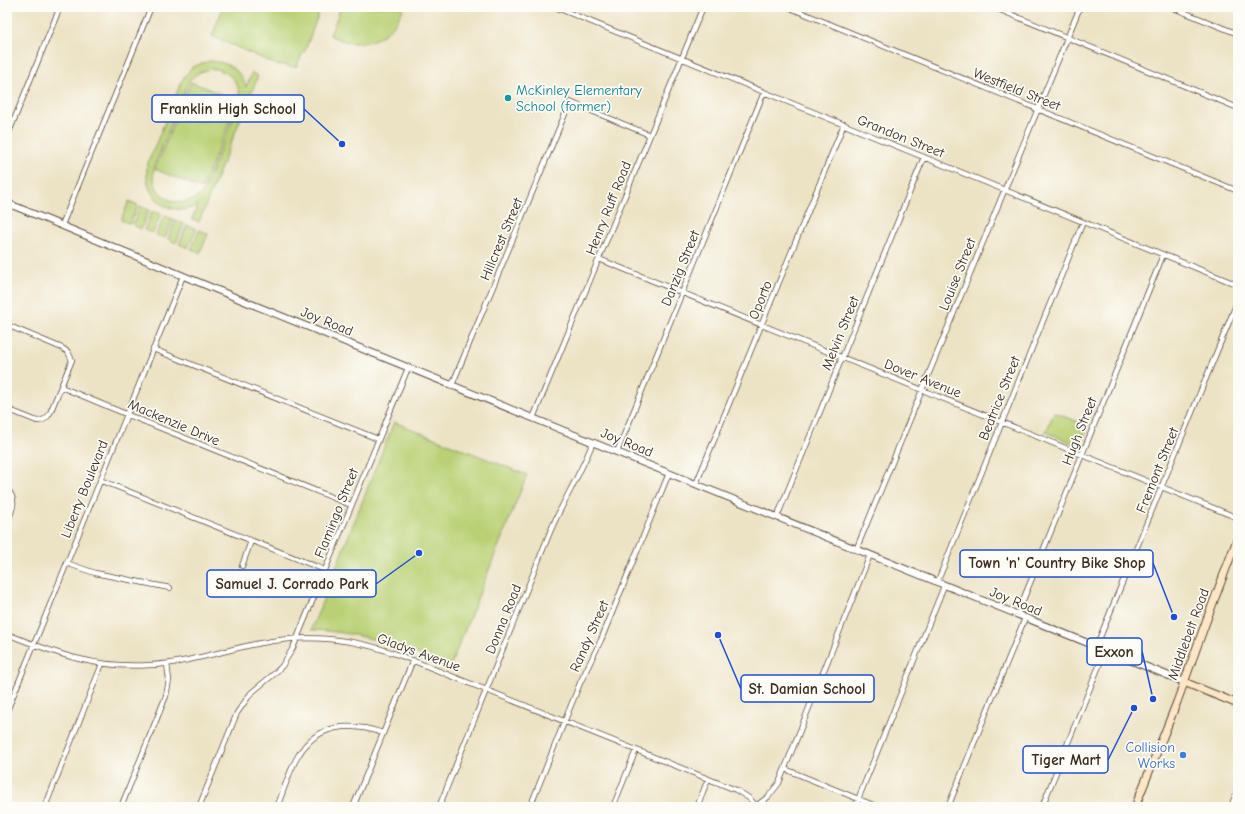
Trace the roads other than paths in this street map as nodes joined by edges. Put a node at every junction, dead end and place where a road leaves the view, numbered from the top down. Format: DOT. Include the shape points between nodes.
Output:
graph roads {
  1 [pos="60,7"];
  2 [pos="151,7"];
  3 [pos="555,7"];
  4 [pos="703,7"];
  5 [pos="788,7"];
  6 [pos="993,7"];
  7 [pos="1080,7"];
  8 [pos="1171,7"];
  9 [pos="1238,34"];
  10 [pos="1068,37"];
  11 [pos="681,59"];
  12 [pos="764,92"];
  13 [pos="1238,108"];
  14 [pos="1038,109"];
  15 [pos="844,124"];
  16 [pos="650,135"];
  17 [pos="7,137"];
  18 [pos="924,157"];
  19 [pos="1004,190"];
  20 [pos="1238,192"];
  21 [pos="7,203"];
  22 [pos="1083,222"];
  23 [pos="62,225"];
  24 [pos="1163,255"];
  25 [pos="599,259"];
  26 [pos="183,276"];
  27 [pos="1238,285"];
  28 [pos="682,292"];
  29 [pos="1238,300"];
  30 [pos="7,325"];
  31 [pos="762,325"];
  32 [pos="153,349"];
  33 [pos="842,357"];
  34 [pos="408,368"];
  35 [pos="452,385"];
  36 [pos="61,387"];
  37 [pos="922,390"];
  38 [pos="7,409"];
  39 [pos="126,414"];
  40 [pos="533,418"];
  41 [pos="1001,422"];
  42 [pos="378,439"];
  43 [pos="593,442"];
  44 [pos="617,452"];
  45 [pos="1081,455"];
  46 [pos="669,473"];
  47 [pos="100,480"];
  48 [pos="696,484"];
  49 [pos="1162,487"];
  50 [pos="7,489"];
  51 [pos="351,505"];
  52 [pos="777,517"];
  53 [pos="1238,518"];
  54 [pos="7,523"];
  55 [pos="1238,537"];
  56 [pos="251,541"];
  57 [pos="856,550"];
  58 [pos="870,555"];
  59 [pos="66,563"];
  60 [pos="242,566"];
  61 [pos="325,570"];
  62 [pos="937,583"];
  63 [pos="944,586"];
  64 [pos="170,588"];
  65 [pos="1017,615"];
  66 [pos="1025,618"];
  67 [pos="7,634"];
  68 [pos="297,639"];
  69 [pos="34,645"];
  70 [pos="1096,647"];
  71 [pos="1105,651"];
  72 [pos="413,660"];
  73 [pos="102,664"];
  74 [pos="167,664"];
  75 [pos="1184,682"];
  76 [pos="486,690"];
  77 [pos="1238,704"];
  78 [pos="7,711"];
  79 [pos="564,721"];
  80 [pos="383,732"];
  81 [pos="636,750"];
  82 [pos="785,769"];
  83 [pos="708,779"];
  84 [pos="1238,788"];
  85 [pos="858,799"];
  86 [pos="756,806"];
  87 [pos="45,807"];
  88 [pos="121,807"];
  89 [pos="198,807"];
  90 [pos="277,807"];
  91 [pos="353,807"];
  92 [pos="439,807"];
  93 [pos="530,807"];
  94 [pos="613,807"];
  95 [pos="697,807"];
  96 [pos="855,807"];
  97 [pos="878,807"];
  98 [pos="948,807"];
  99 [pos="1042,807"];
  100 [pos="1135,807"];
  101 [pos="1231,807"];
  1 -- 17 [label="street"];
  2 -- 23 [label="street"];
  3 -- 11 [label="street, Grandon Street"];
  4 -- 11 [label="street, Henry Ruff Road"];
  5 -- 14 [label="street, Westfield Street"];
  6 -- 10 [label="street"];
  7 -- 10 [label="street, Louise Street"];
  8 -- 9 [label="street"];
  10 -- 13 [label="street"];
  10 -- 14 [label="street, Louise Street"];
  11 -- 12 [label="street, Grandon Street"];
  11 -- 16 [label="street, Henry Ruff Road"];
  12 -- 15 [label="street, Grandon Street"];
  12 -- 28 [label="street, Danzig Street"];
  14 -- 19 [label="street, Louise Street"];
  14 -- 20 [label="street, Westfield Street"];
  15 -- 18 [label="street, Grandon Street"];
  15 -- 31 [label="street, Oporto"];
  16 -- 25 [label="street, Henry Ruff Road"];
  16 -- 35 [label="street, Hillcrest Street" via="570,102"];
  18 -- 19 [label="street, Grandon Street"];
  18 -- 33 [label="street, Melvin Street"];
  19 -- 22 [label="street, Grandon Street"];
  19 -- 37 [label="street, Louise Street"];
  21 -- 23 [label="street, Joy Road"];
  22 -- 24 [label="street, Grandon Street"];
  22 -- 41 [label="street, Beatrice Street"];
  23 -- 26 [label="street, Joy Road"];
  24 -- 27 [label="street, Grandon Street"];
  24 -- 45 [label="street, Hugh Street"];
  25 -- 28 [label="street, Dover Avenue"];
  25 -- 40 [label="street, Henry Ruff Road"];
  26 -- 32 [label="street, Liberty Boulevard"];
  26 -- 34 [label="street, Joy Road"];
  28 -- 31 [label="street, Dover Avenue"];
  28 -- 44 [label="street, Danzig Street"];
  29 -- 49 [label="street, Fremont Street"];
  30 -- 36 [label="street" via="68,352 72,360"];
  31 -- 33 [label="street, Dover Avenue"];
  31 -- 48 [label="street, Oporto"];
  32 -- 39 [label="street, Liberty Boulevard"];
  32 -- 42 [label="street"];
  33 -- 37 [label="street, Dover Avenue"];
  33 -- 52 [label="street, Melvin Street"];
  34 -- 35 [label="street, Joy Road"];
  34 -- 42 [label="street, Flamingo Street"];
  35 -- 40 [label="street, Joy Road"];
  36 -- 38 [label="street" via="49,416 42,421"];
  36 -- 39 [label="street, Mackenzie Drive"];
  37 -- 41 [label="street, Dover Avenue"];
  37 -- 57 [label="street, Louise Street"];
  39 -- 47 [label="street, Liberty Boulevard"];
  39 -- 51 [label="street, Mackenzie Drive"];
  40 -- 43 [label="street, Joy Road"];
  41 -- 45 [label="street, Dover Avenue"];
  41 -- 62 [label="street, Beatrice Street"];
  42 -- 51 [label="street, Flamingo Street"];
  43 -- 44 [label="street, Joy Road"];
  43 -- 76 [label="street, Donna Road" via="556,518"];
  44 -- 46 [label="street, Joy Road"];
  45 -- 49 [label="street, Dover Avenue"];
  45 -- 65 [label="street, Hugh Street"];
  46 -- 48 [label="street, Joy Road"];
  46 -- 79 [label="street, Randy Street" via="601,640"];
  47 -- 56 [label="street"];
  47 -- 59 [label="street, Liberty Boulevard"];
  48 -- 52 [label="street, Joy Road"];
  49 -- 53 [label="street, Dover Avenue"];
  49 -- 70 [label="street, Fremont Street"];
  50 -- 54 [label="street" via="13,500 13,509"];
  51 -- 61 [label="street, Flamingo Street"];
  52 -- 57 [label="street, Joy Road"];
  55 -- 75 [label="main road, Middlebelt Road"];
  56 -- 60 [label="street"];
  56 -- 61 [label="street"];
  57 -- 58 [label="street, Joy Road"];
  58 -- 62 [label="street, Joy Road"];
  58 -- 82 [label="street"];
  59 -- 64 [label="street" via="95,573"];
  59 -- 69 [label="street, Liberty Boulevard"];
  61 -- 68 [label="street, Flamingo Street"];
  62 -- 63 [label="street, Joy Road"];
  63 -- 65 [label="street, Joy Road"];
  63 -- 85 [label="street"];
  65 -- 66 [label="street, Joy Road"];
  66 -- 70 [label="street, Joy Road"];
  66 -- 98 [label="street"];
  67 -- 69 [label="street, Gladys Avenue"];
  68 -- 72 [label="street, Gladys Avenue" via="354,642"];
  68 -- 74 [label="street, Gladys Avenue" via="262,642"];
  68 -- 89 [label="street, Flamingo Street" via="282,666 251,693 237,713"];
  69 -- 73 [label="street, Gladys Avenue" via="69,657"];
  69 -- 78 [label="street, Liberty Boulevard"];
  70 -- 71 [label="street, Joy Road"];
  71 -- 75 [label="street, Joy Road"];
  71 -- 99 [label="street"];
  72 -- 76 [label="street, Gladys Avenue"];
  72 -- 80 [label="street"];
  73 -- 74 [label="street, Gladys Avenue"];
  73 -- 87 [label="street"];
  74 -- 88 [label="street" via="169,680 166,696"];
  75 -- 77 [label="main road, Joy Road"];
  75 -- 100 [label="main road, Middlebelt Road"];
  76 -- 79 [label="street, Gladys Avenue"];
  76 -- 92 [label="street, Donna Road"];
  79 -- 81 [label="street, Gladys Avenue"];
  79 -- 93 [label="street, Randy Street"];
  80 -- 90 [label="street" via="349,726 328,730 317,736 298,756"];
  80 -- 91 [label="street"];
  81 -- 83 [label="street, Gladys Avenue"];
  81 -- 94 [label="street"];
  82 -- 85 [label="street"];
  82 -- 86 [label="street" via="773,791"];
  83 -- 86 [label="street, Gladys Avenue" via="736,790"];
  83 -- 95 [label="street"];
  84 -- 101 [label="street"];
  85 -- 96 [label="street"];
  85 -- 97 [label="street"];
}
